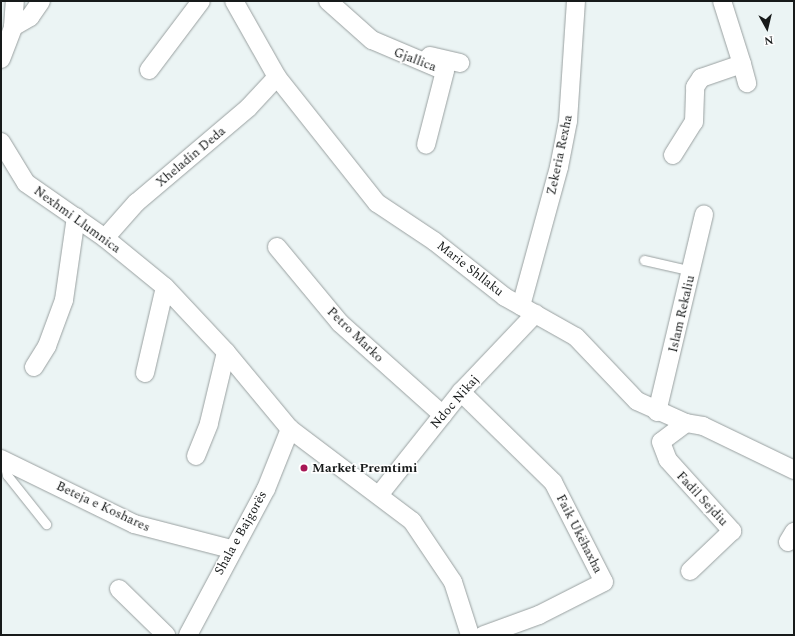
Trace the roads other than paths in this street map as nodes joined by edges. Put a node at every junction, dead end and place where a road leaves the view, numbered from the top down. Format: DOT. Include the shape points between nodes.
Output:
graph roads {
  1 [pos="15,1"];
  2 [pos="41,1"];
  3 [pos="201,1"];
  4 [pos="234,1"];
  5 [pos="329,1"];
  6 [pos="576,1"];
  7 [pos="722,1"];
  8 [pos="13,26"];
  9 [pos="1,59"];
  10 [pos="460,63"];
  11 [pos="742,64"];
  12 [pos="149,70"];
  13 [pos="278,77"];
  14 [pos="747,83"];
  15 [pos="1,142"];
  16 [pos="426,144"];
  17 [pos="673,155"];
  18 [pos="704,215"];
  19 [pos="76,217"];
  20 [pos="105,238"];
  21 [pos="277,247"];
  22 [pos="644,260"];
  23 [pos="692,271"];
  24 [pos="165,287"];
  25 [pos="528,310"];
  26 [pos="226,352"];
  27 [pos="34,367"];
  28 [pos="144,373"];
  29 [pos="462,392"];
  30 [pos="657,412"];
  31 [pos="443,415"];
  32 [pos="686,423"];
  33 [pos="290,429"];
  34 [pos="196,456"];
  35 [pos="3,461"];
  36 [pos="794,470"];
  37 [pos="379,495"];
  38 [pos="46,524"];
  39 [pos="231,549"];
  40 [pos="690,571"];
  41 [pos="119,589"];
  42 [pos="166,635"];
  43 [pos="188,635"];
  44 [pos="470,635"];
  45 [pos="484,635"];
  1 -- 8 [label="street"];
  2 -- 8 [label="street" via="30,17"];
  3 -- 12 [label="street"];
  4 -- 13 [label="street, Marie Shllaku"];
  5 -- 10 [label="street" via="407,48"];
  5 -- 16 [label="street, Gjallica" via="372,40 445,71"];
  6 -- 25 [label="street, Zekeria Rexha" via="568,121"];
  7 -- 11 [label="street"];
  8 -- 9 [label="street"];
  11 -- 14 [label="street"];
  11 -- 17 [label="street" via="701,78 695,87 694,122"];
  13 -- 20 [label="street, Xheladin Deda" via="249,107 136,203"];
  13 -- 25 [label="street, Marie Shllaku" via="377,203 434,241 487,285"];
  15 -- 19 [label="street, Nexhmi Llumnica" via="26,182"];
  18 -- 23 [label="street, Islam Rekaliu"];
  19 -- 20 [label="street, Nexhmi Llumnica"];
  19 -- 27 [label="street" via="64,300 46,346"];
  20 -- 24 [label="street, Nexhmi Llumnica"];
  21 -- 31 [label="street, Petro Marko" via="340,323"];
  22 -- 23 [label="lane"];
  23 -- 30 [label="street, Islam Rekaliu"];
  24 -- 26 [label="street, Nexhmi Llumnica"];
  24 -- 28 [label="street"];
  25 -- 29 [label="street, Ndoc Nikaj"];
  25 -- 30 [label="street, Marie Shllaku" via="576,337 623,388"];
  26 -- 33 [label="street, Nexhmi Llumnica"];
  26 -- 34 [label="street" via="208,423"];
  29 -- 31 [label="street, Ndoc Nikaj"];
  29 -- 45 [label="street, Faik Ukëhaxha" via="553,482 604,582 539,615"];
  30 -- 32 [label="street, Marie Shllaku"];
  31 -- 37 [label="street, Ndoc Nikaj"];
  32 -- 36 [label="street, Marie Shllaku" via="703,426"];
  32 -- 40 [label="street, Fadil Sejdiu" via="661,442 668,460 732,531"];
  33 -- 37 [label="street, Nexhmi Llumnica" via="343,472"];
  33 -- 39 [label="street, Shala e Bajgorës" via="278,463"];
  35 -- 38 [label="lane" via="6,475"];
  35 -- 39 [label="street, Beteja e Koshares" via="134,524"];
  37 -- 44 [label="street, Nexhmi Llumnica" via="412,521 437,554 461,597"];
  39 -- 43 [label="street, Shala e Bajgorës"];
  41 -- 42 [label="street"];
}
